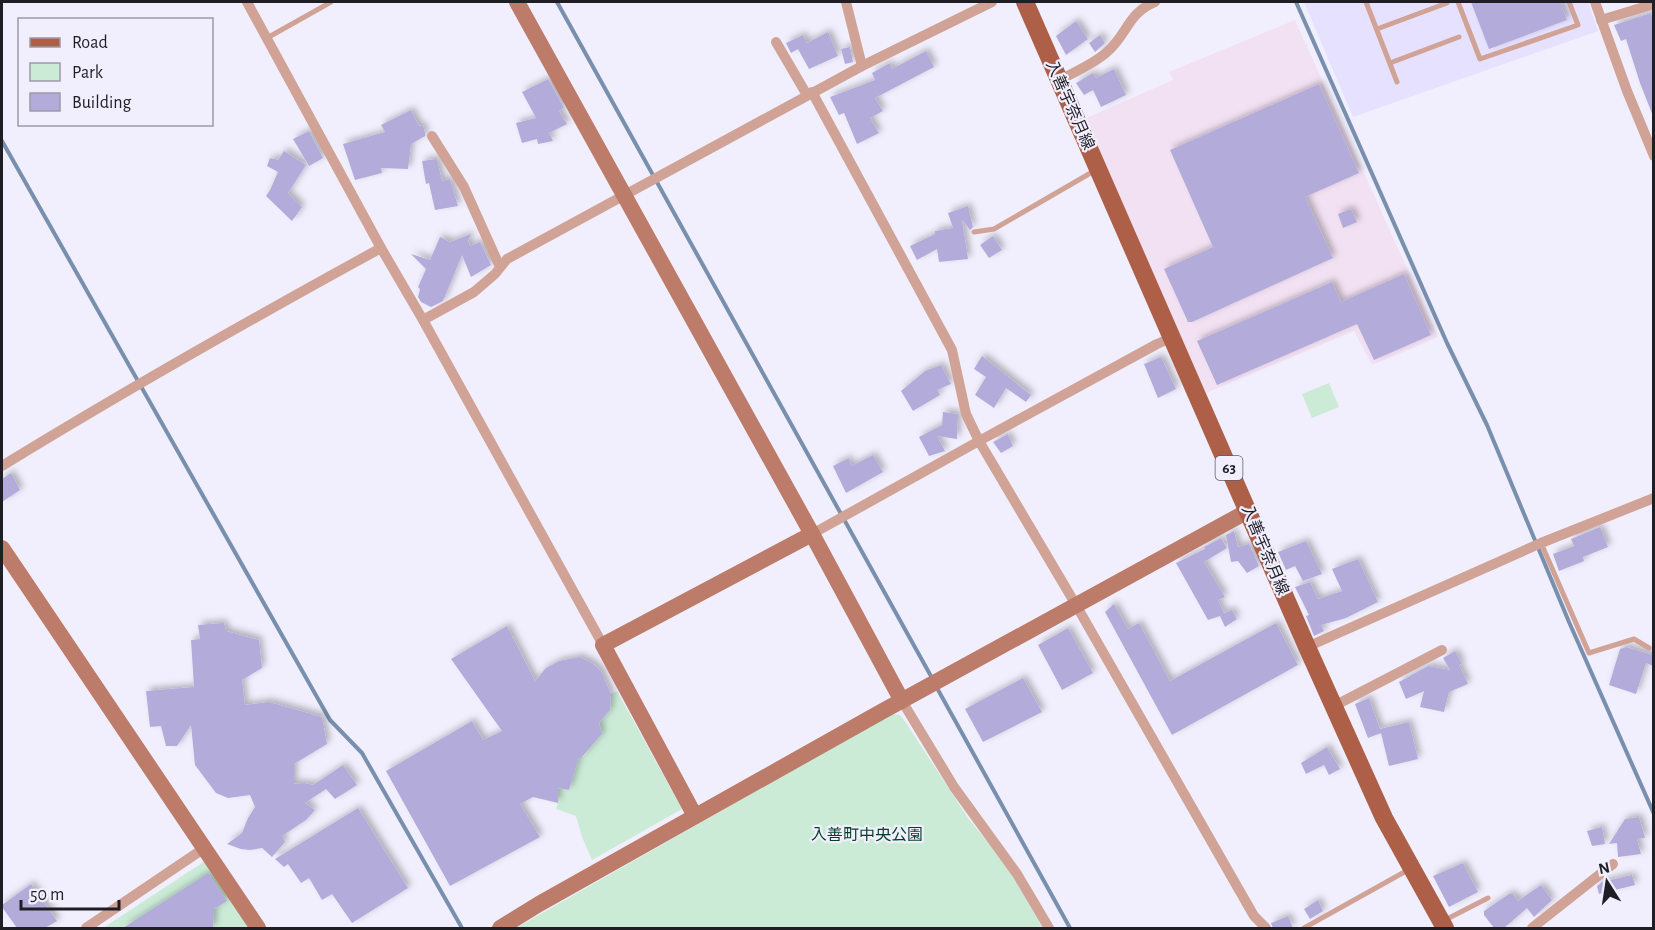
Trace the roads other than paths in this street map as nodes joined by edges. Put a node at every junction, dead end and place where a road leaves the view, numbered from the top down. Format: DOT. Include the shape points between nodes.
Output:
graph roads {
  1 [pos="247,2"];
  2 [pos="331,2"];
  3 [pos="517,2"];
  4 [pos="846,2"];
  5 [pos="992,2"];
  6 [pos="1025,2"];
  7 [pos="1155,2"];
  8 [pos="1366,2"];
  9 [pos="1458,2"];
  10 [pos="1569,2"];
  11 [pos="1595,2"];
  12 [pos="1447,3"];
  13 [pos="1653,4"];
  14 [pos="1601,20"];
  15 [pos="1377,29"];
  16 [pos="1459,37"];
  17 [pos="267,38"];
  18 [pos="776,42"];
  19 [pos="1390,63"];
  20 [pos="862,66"];
  21 [pos="1059,80"];
  22 [pos="1397,82"];
  23 [pos="810,94"];
  24 [pos="432,136"];
  25 [pos="1653,156"];
  26 [pos="1098,169"];
  27 [pos="624,194"];
  28 [pos="974,232"];
  29 [pos="381,248"];
  30 [pos="500,267"];
  31 [pos="423,320"];
  32 [pos="1173,338"];
  33 [pos="979,441"];
  34 [pos="2,466"];
  35 [pos="1653,498"];
  36 [pos="1248,511"];
  37 [pos="812,534"];
  38 [pos="1541,543"];
  39 [pos="2,548"];
  40 [pos="1076,605"];
  41 [pos="603,645"];
  42 [pos="1307,647"];
  43 [pos="1649,648"];
  44 [pos="1442,650"];
  45 [pos="902,701"];
  46 [pos="1334,706"];
  47 [pos="695,816"];
  48 [pos="203,849"];
  49 [pos="1613,864"];
  50 [pos="1412,868"];
  51 [pos="1488,898"];
  52 [pos="1444,925"];
  53 [pos="86,928"];
  54 [pos="258,928"];
  55 [pos="500,928"];
  56 [pos="1049,928"];
  57 [pos="1266,928"];
  58 [pos="1304,928"];
  59 [pos="1532,928"];
  1 -- 17 [label="street"];
  2 -- 17 [label="lane"];
  3 -- 27 [label="street"];
  4 -- 20 [label="street"];
  5 -- 20 [label="street"];
  6 -- 21 [label="main road, 入善宇奈月線 / 63"];
  7 -- 21 [label="street" via="1135,14 1106,54"];
  8 -- 15 [label="lane"];
  9 -- 10 [label="lane" via="1480,59 1578,25"];
  11 -- 14 [label="street"];
  12 -- 15 [label="lane"];
  13 -- 14 [label="street"];
  14 -- 25 [label="street"];
  15 -- 19 [label="lane"];
  16 -- 19 [label="lane"];
  17 -- 29 [label="street"];
  18 -- 23 [label="street"];
  19 -- 22 [label="lane"];
  20 -- 23 [label="street"];
  21 -- 26 [label="main road, 入善宇奈月線 / 63"];
  23 -- 27 [label="street"];
  23 -- 33 [label="street" via="952,350 966,414"];
  24 -- 30 [label="street" via="464,187"];
  26 -- 28 [label="lane" via="994,229"];
  26 -- 32 [label="main road, 入善宇奈月線 / 63"];
  27 -- 30 [label="street" via="507,259"];
  27 -- 37 [label="street"];
  29 -- 31 [label="street"];
  29 -- 34 [label="street" via="106,402"];
  30 -- 31 [label="street" via="474,292"];
  31 -- 41 [label="street"];
  32 -- 33 [label="street"];
  32 -- 36 [label="main road, 入善宇奈月線 / 63"];
  33 -- 37 [label="street"];
  33 -- 40 [label="street"];
  35 -- 38 [label="street"];
  36 -- 40 [label="street"];
  36 -- 42 [label="main road, 入善宇奈月線 / 63"];
  37 -- 41 [label="street"];
  37 -- 45 [label="street"];
  38 -- 42 [label="street"];
  38 -- 43 [label="lane" via="1589,653 1634,639"];
  39 -- 48 [label="street"];
  40 -- 45 [label="street"];
  40 -- 57 [label="street" via="1254,916"];
  41 -- 47 [label="street"];
  42 -- 46 [label="main road, 入善宇奈月線 / 63"];
  44 -- 46 [label="street"];
  45 -- 47 [label="street"];
  45 -- 56 [label="street" via="954,787 1017,874"];
  46 -- 50 [label="main road, 入善宇奈月線 / 63" via="1384,818"];
  47 -- 55 [label="street"];
  48 -- 53 [label="street"];
  48 -- 54 [label="street"];
  49 -- 59 [label="street"];
  50 -- 52 [label="main road, 入善宇奈月線 / 63"];
  50 -- 58 [label="lane"];
  51 -- 52 [label="lane"];
}
